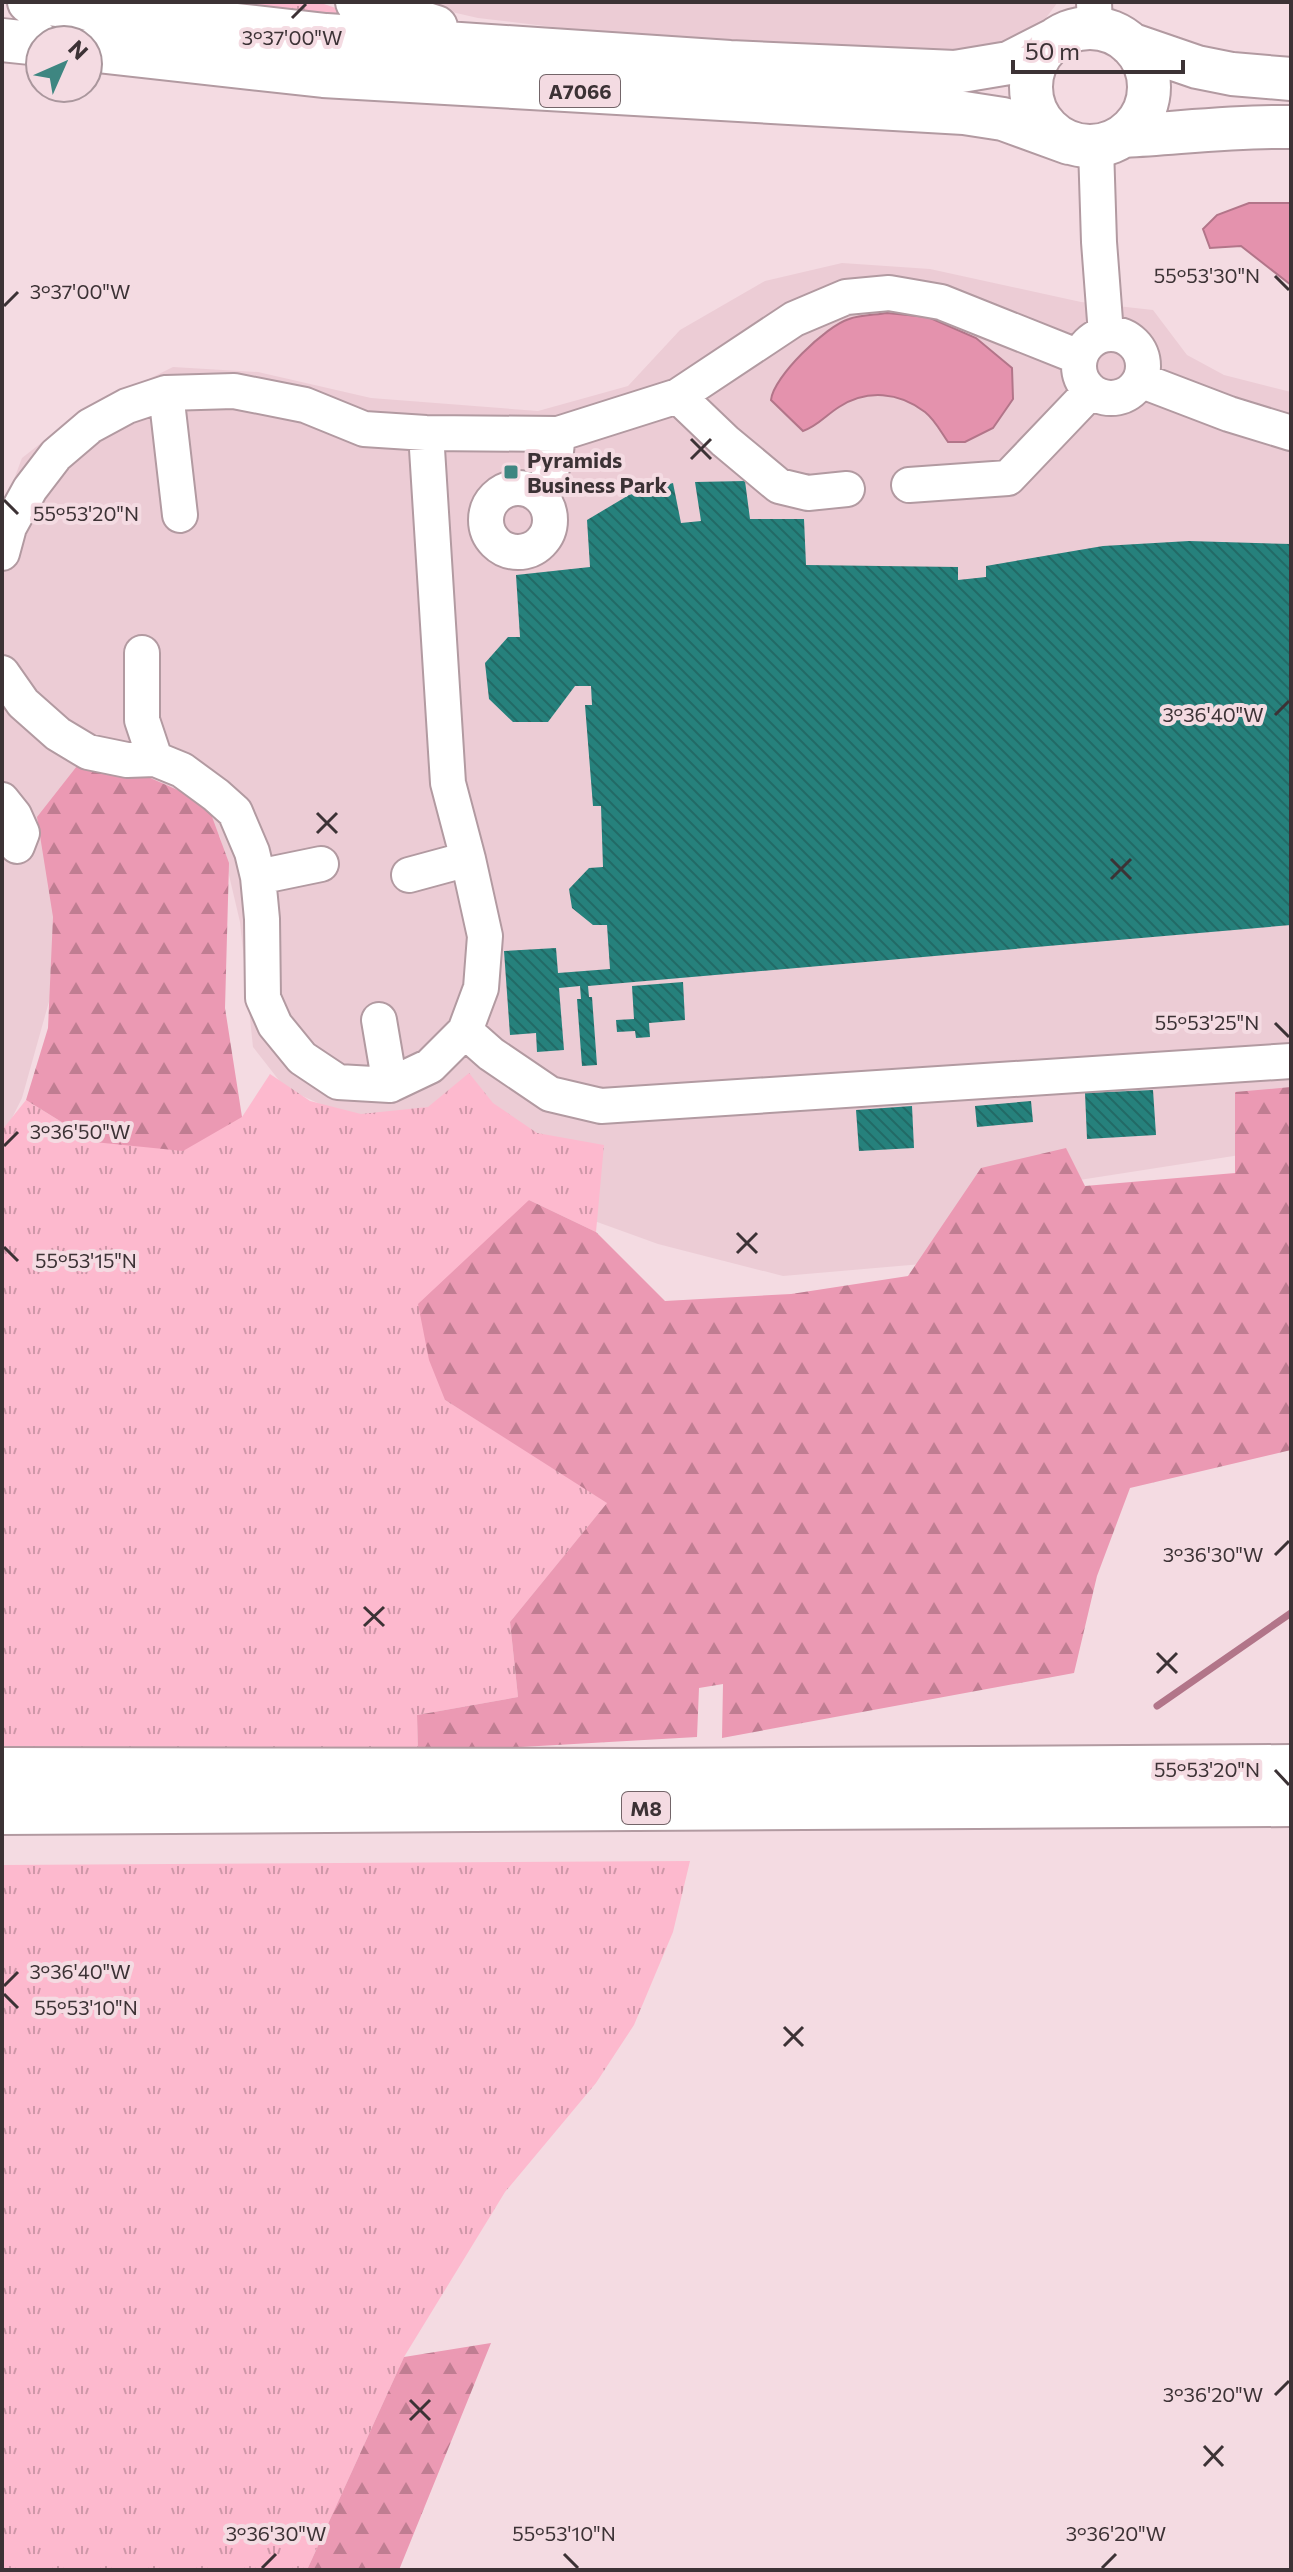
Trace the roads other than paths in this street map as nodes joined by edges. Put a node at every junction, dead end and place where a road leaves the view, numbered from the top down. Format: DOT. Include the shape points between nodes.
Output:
graph roads {
  1 [pos="29,2"];
  2 [pos="357,2"];
  3 [pos="1094,28"];
  4 [pos="2,40"];
  5 [pos="24,42"];
  6 [pos="524,48"];
  7 [pos="104,52"];
  8 [pos="1291,79"];
  9 [pos="1291,127"];
  10 [pos="1097,142"];
  11 [pos="1106,334"];
  12 [pos="1079,357"];
  13 [pos="1140,380"];
  14 [pos="1090,392"];
  15 [pos="166,393"];
  16 [pos="678,396"];
  17 [pos="426,433"];
  18 [pos="1291,433"];
  19 [pos="558,434"];
  20 [pos="909,485"];
  21 [pos="847,489"];
  22 [pos="541,497"];
  23 [pos="180,515"];
  24 [pos="2,553"];
  25 [pos="142,653"];
  26 [pos="2,673"];
  27 [pos="155,759"];
  28 [pos="2,800"];
  29 [pos="17,846"];
  30 [pos="468,859"];
  31 [pos="321,864"];
  32 [pos="409,875"];
  33 [pos="258,877"];
  34 [pos="379,1020"];
  35 [pos="465,1031"];
  36 [pos="1291,1061"];
  37 [pos="390,1085"];
  38 [pos="1291,1767"];
  39 [pos="2,1770"];
  40 [pos="1291,1804"];
  41 [pos="730,1808"];
  42 [pos="2,1812"];
  43 [pos="1291,1820"];
  1 -- 6 [label="main road, A7066" via="299,33"];
  2 -- 6 [label="main road, A7066"];
  3 -- 6 [label="main road, A7066" via="1009,63 955,72"];
  3 -- 8 [label="main road" via="1197,67"];
  3 -- 10 [label="main road" via="1142,58 1150,90 1138,123"];
  3 -- 10 [label="main road" via="1038,60 1031,88 1033,104 1048,129"];
  4 -- 5 [label="main road"];
  7 -- 10 [label="main road, A7066" via="323,76 964,113"];
  9 -- 10 [label="main road, A7066" via="1218,128"];
  10 -- 11 [label="lane"];
  11 -- 12 [label="lane" via="1084,347"];
  11 -- 13 [label="lane" via="1126,338 1139,352"];
  12 -- 14 [label="lane" via="1079,372"];
  12 -- 16 [label="lane" via="941,302 889,293 846,297 794,319"];
  13 -- 14 [label="lane" via="1120,397 1106,399"];
  13 -- 18 [label="lane"];
  14 -- 20 [label="lane" via="1008,478"];
  15 -- 17 [label="lane" via="234,391 305,405 364,429"];
  15 -- 23 [label="lane"];
  15 -- 24 [label="lane" via="90,426 56,455 9,527"];
  16 -- 19 [label="lane"];
  16 -- 21 [label="lane" via="779,486 808,493"];
  17 -- 19 [label="lane"];
  17 -- 30 [label="lane" via="448,783"];
  19 -- 22 [label="lane"];
  25 -- 27 [label="lane" via="142,720"];
  26 -- 27 [label="lane" via="23,703 88,752"];
  27 -- 33 [label="lane" via="182,770 235,812"];
  28 -- 29 [label="lane" via="22,833"];
  30 -- 32 [label="lane"];
  30 -- 35 [label="lane" via="485,936 481,988"];
  31 -- 33 [label="lane"];
  33 -- 37 [label="lane" via="263,998 275,1025 302,1058 338,1082"];
  34 -- 37 [label="lane"];
  35 -- 36 [label="lane" via="550,1094 601,1106"];
  35 -- 37 [label="lane" via="430,1066"];
  38 -- 39 [label="highway, M8"];
  40 -- 41 [label="highway, M8"];
  41 -- 42 [label="highway, M8"];
  41 -- 43 [label="highway, M8"];
}
